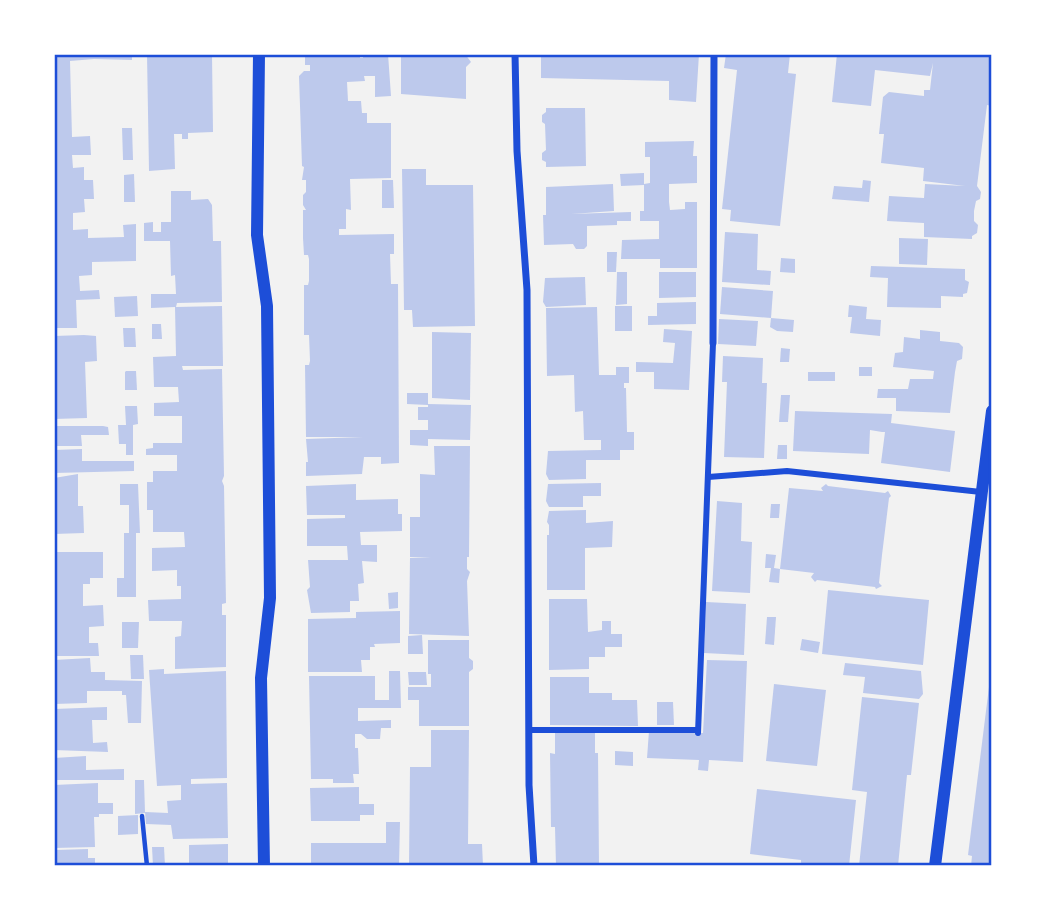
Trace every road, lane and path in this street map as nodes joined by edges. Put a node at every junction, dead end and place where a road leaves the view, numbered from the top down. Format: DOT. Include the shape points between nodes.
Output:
graph roads {
  1 [pos="259,54"];
  2 [pos="515,54"];
  3 [pos="714,54"];
  4 [pos="713,343"];
  5 [pos="992,411"];
  6 [pos="708,477"];
  7 [pos="982,492"];
  8 [pos="528,730"];
  9 [pos="142,816"];
  10 [pos="147,866"];
  11 [pos="264,866"];
  12 [pos="534,866"];
  13 [pos="935,866"];
  1 -- 11 [label="street" via="257,236 267,306 271,598 261,678"];
  2 -- 8 [label="street" via="527,290"];
  3 -- 4 [label="street"];
  4 -- 6 [label="street"];
  5 -- 7 [label="street"];
  6 -- 7 [label="street" via="787,471"];
  6 -- 8 [label="street" via="698,732"];
  7 -- 13 [label="street"];
  8 -- 12 [label="street"];
  9 -- 10 [label="path"];
}
